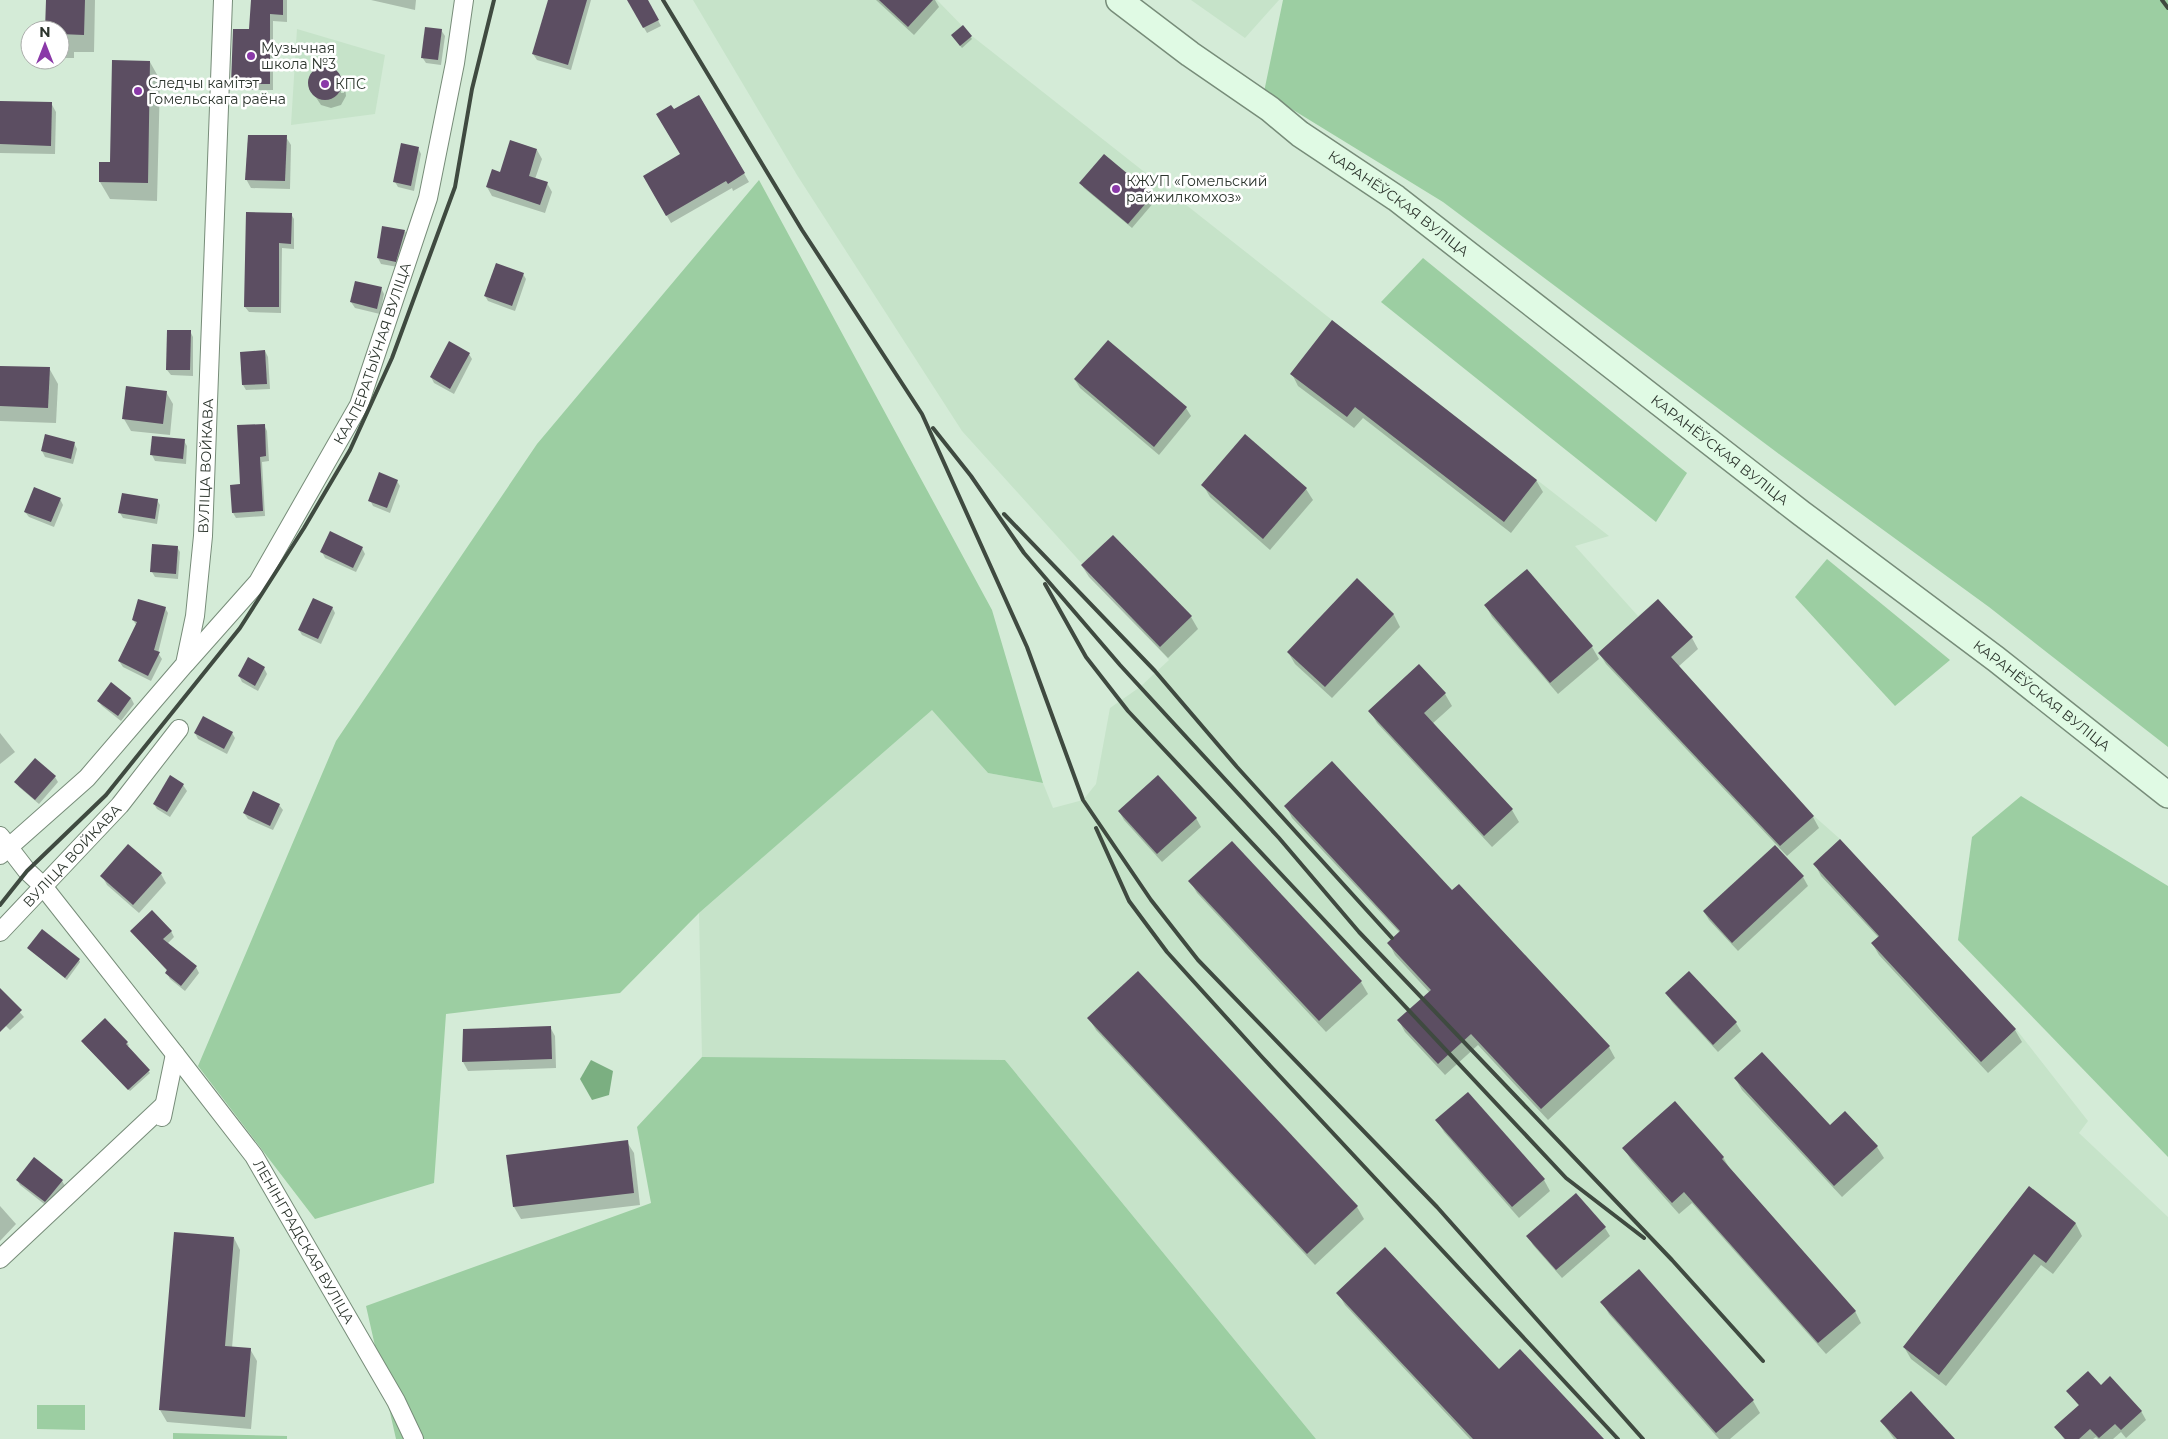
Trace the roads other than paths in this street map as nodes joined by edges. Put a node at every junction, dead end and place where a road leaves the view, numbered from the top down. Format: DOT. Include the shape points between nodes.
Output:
graph roads {
  1 [pos="223,0"];
  2 [pos="464,0"];
  3 [pos="1119,0"];
  4 [pos="185,664"];
  5 [pos="179,729"];
  6 [pos="2168,794"];
  7 [pos="3,846"];
  8 [pos="42,885"];
  9 [pos="0,932"];
  10 [pos="176,1054"];
  11 [pos="0,1259"];
  12 [pos="414,1439"];
  1 -- 4 [label="street, ВУЛІЦА ВОЙКАВА" via="203,536 195,616"];
  2 -- 4 [label="street, КААПЕРАТЫЎНАЯ ВУЛІЦА" via="428,198 359,405 258,582"];
  3 -- 6 [label="main road, КАРАНЁЎСКАЯ ВУЛІЦА" via="1300,134 1396,198"];
  4 -- 7 [label="street, ВУЛІЦА ВОЙКАВА" via="87,778"];
  5 -- 8 [label="street, ВУЛІЦА ВОЙКАВА" via="120,805"];
  7 -- 8 [label="street, ЛЕНІНГРАДСКАЯ ВУЛІЦА"];
  8 -- 9 [label="street, ВУЛІЦА ВОЙКАВА"];
  8 -- 10 [label="street, ЛЕНІНГРАДСКАЯ ВУЛІЦА"];
  10 -- 11 [label="street" via="163,1113"];
  10 -- 12 [label="street, ЛЕНІНГРАДСКАЯ ВУЛІЦА" via="254,1156 396,1401"];
}
